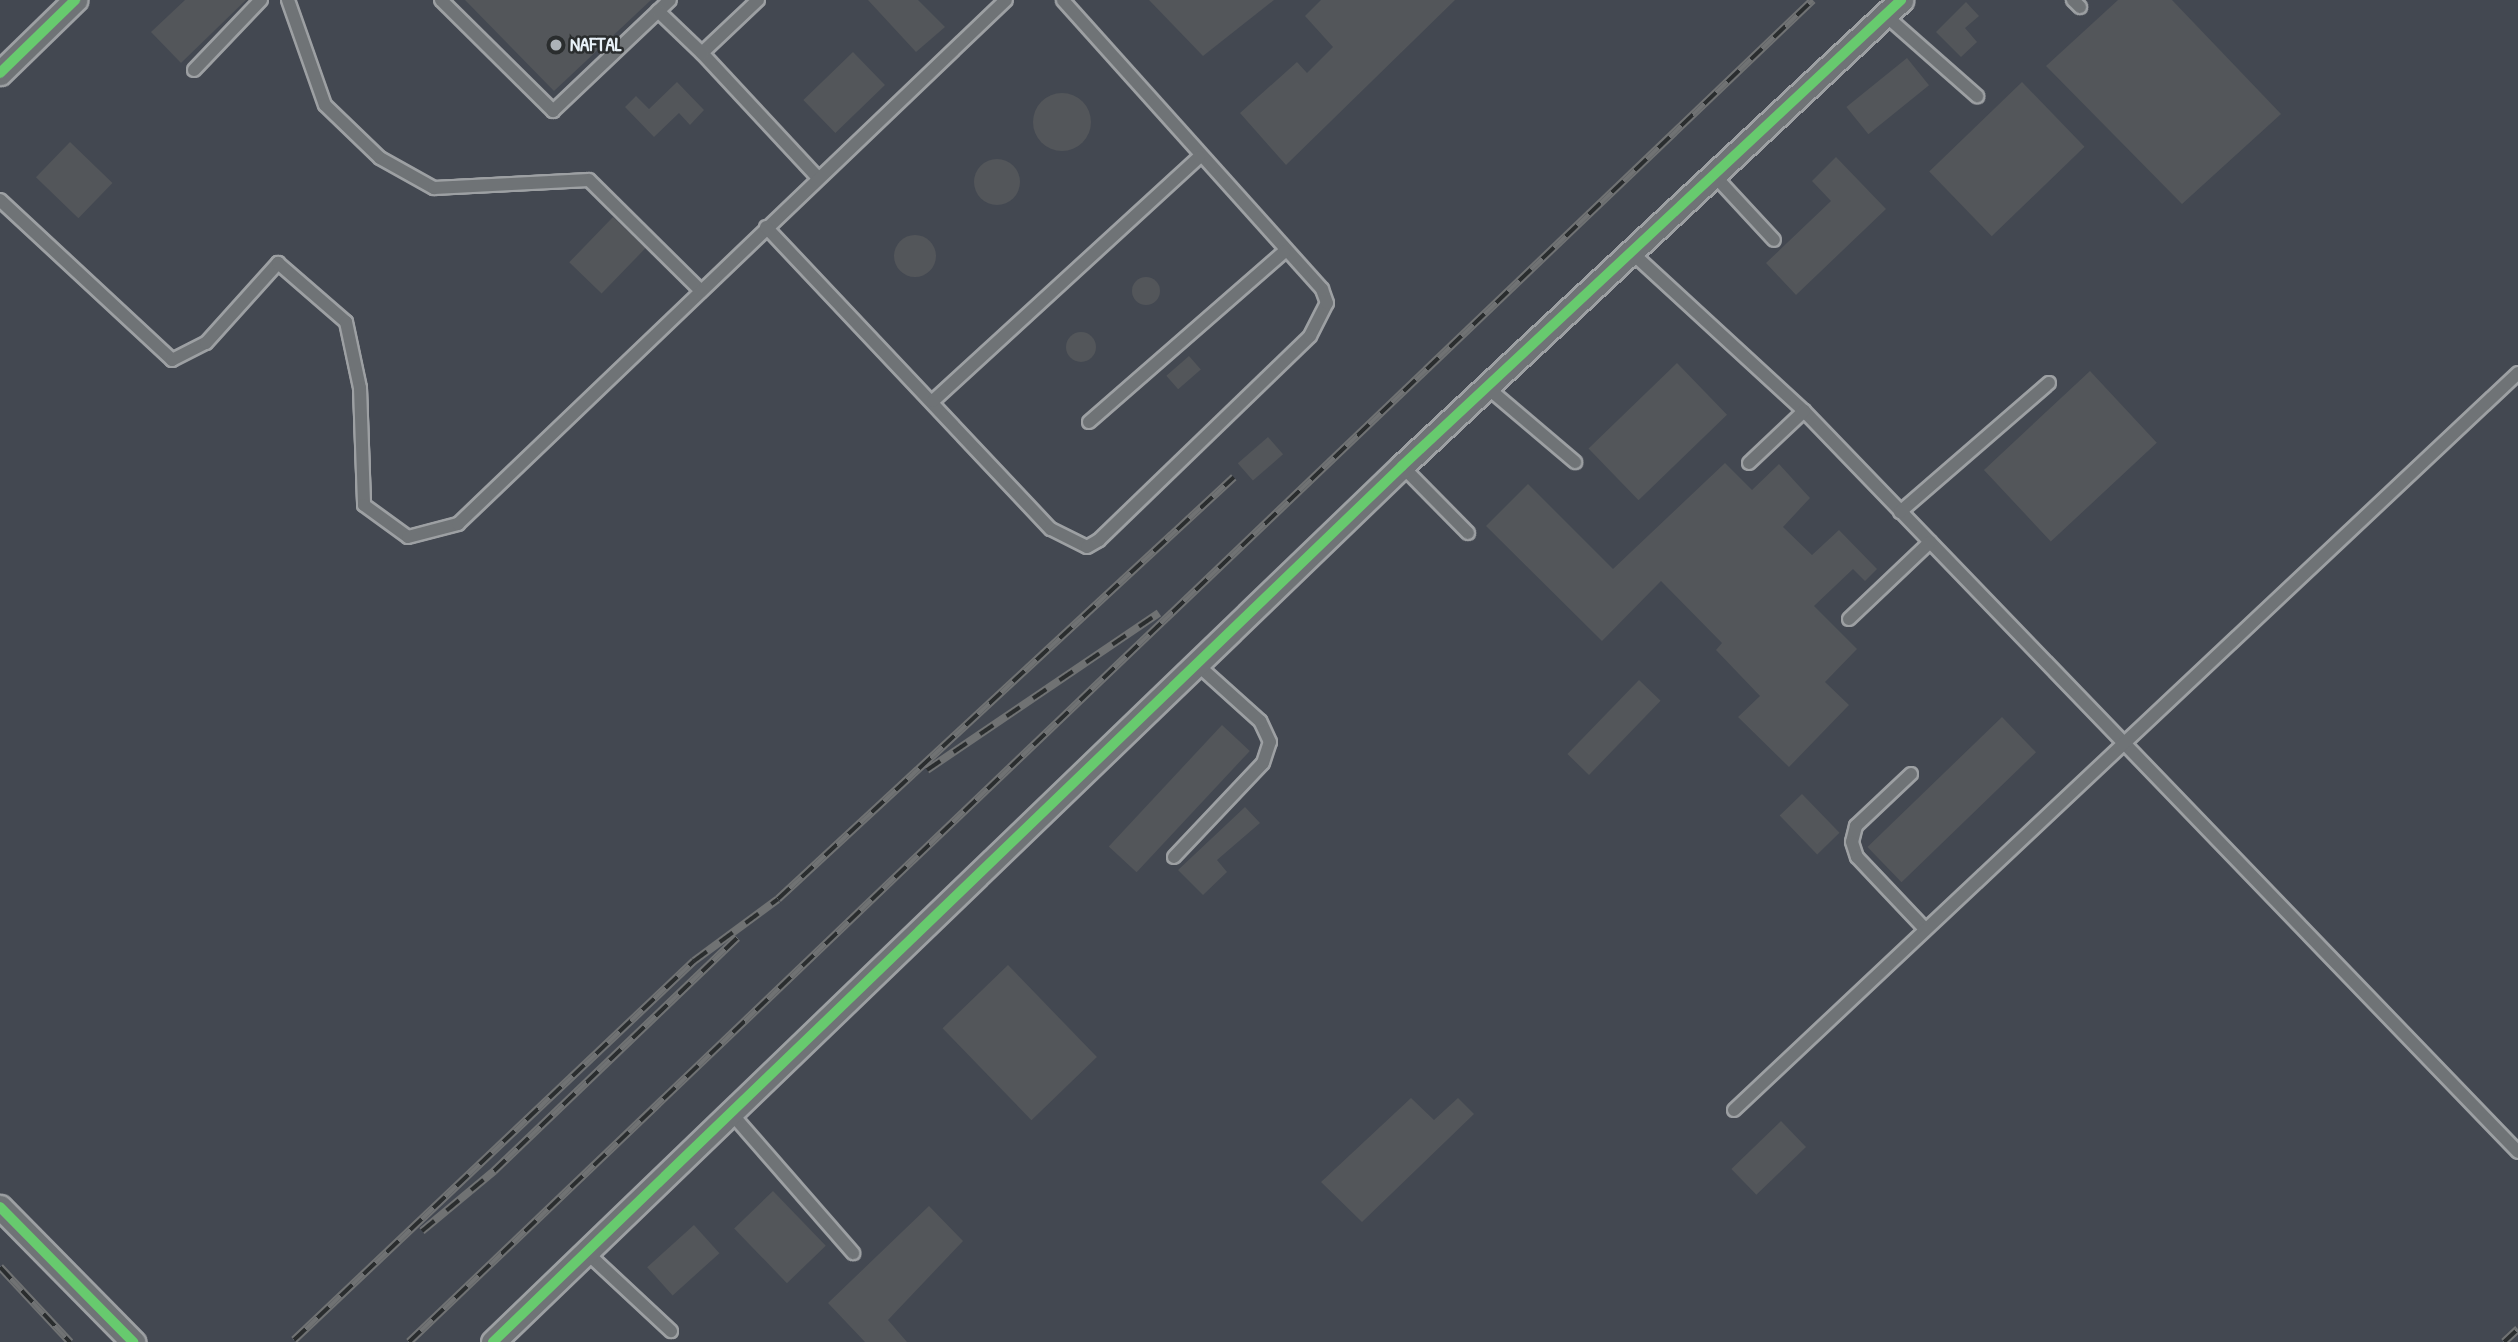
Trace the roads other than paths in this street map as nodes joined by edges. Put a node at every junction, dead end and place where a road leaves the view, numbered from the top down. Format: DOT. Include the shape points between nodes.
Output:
graph roads {
  1 [pos="75,0"];
  2 [pos="261,0"];
  3 [pos="288,0"];
  4 [pos="441,0"];
  5 [pos="670,0"];
  6 [pos="758,0"];
  7 [pos="1006,0"];
  8 [pos="1063,0"];
  9 [pos="1893,8"];
  10 [pos="658,11"];
  11 [pos="702,53"];
  12 [pos="194,70"];
  13 [pos="0,73"];
  14 [pos="1978,96"];
  15 [pos="1199,157"];
  16 [pos="1712,173"];
  17 [pos="818,178"];
  18 [pos="0,200"];
  19 [pos="766,227"];
  20 [pos="1774,240"];
  21 [pos="1629,250"];
  22 [pos="1284,252"];
  23 [pos="700,290"];
  24 [pos="2518,373"];
  25 [pos="2049,383"];
  26 [pos="1489,389"];
  27 [pos="933,401"];
  28 [pos="1804,411"];
  29 [pos="1089,422"];
  30 [pos="1575,462"];
  31 [pos="1749,463"];
  32 [pos="1402,466"];
  33 [pos="1900,512"];
  34 [pos="1468,533"];
  35 [pos="1930,542"];
  36 [pos="1849,619"];
  37 [pos="1199,666"];
  38 [pos="2122,741"];
  39 [pos="1911,774"];
  40 [pos="1174,857"];
  41 [pos="1925,929"];
  42 [pos="1734,1110"];
  43 [pos="730,1113"];
  44 [pos="2518,1152"];
  45 [pos="0,1208"];
  46 [pos="584,1250"];
  47 [pos="853,1253"];
  48 [pos="671,1331"];
  49 [pos="133,1342"];
  50 [pos="493,1342"];
  1 -- 13 [label="street"];
  2 -- 12 [label="lane"];
  3 -- 23 [label="lane" via="325,105 380,158 435,188 589,180"];
  4 -- 10 [label="lane" via="553,111"];
  5 -- 10 [label="lane"];
  6 -- 11 [label="lane"];
  7 -- 17 [label="lane"];
  8 -- 15 [label="lane"];
  9 -- 14 [label="lane"];
  9 -- 16 [label="street"];
  10 -- 11 [label="lane"];
  11 -- 17 [label="lane"];
  15 -- 22 [label="lane"];
  15 -- 27 [label="lane"];
  16 -- 20 [label="lane"];
  16 -- 21 [label="street"];
  17 -- 19 [label="lane"];
  18 -- 23 [label="lane" via="172,360 206,343 278,263 346,322 360,388 364,505 408,537 458,524"];
  19 -- 23 [label="lane"];
  19 -- 27 [label="lane"];
  21 -- 26 [label="street"];
  21 -- 28 [label="lane"];
  22 -- 27 [label="lane" via="1322,289 1324,317 1087,547 1051,528"];
  22 -- 29 [label="lane"];
  24 -- 38 [label="lane"];
  25 -- 33 [label="lane"];
  26 -- 30 [label="lane"];
  26 -- 32 [label="street"];
  28 -- 31 [label="lane"];
  28 -- 33 [label="lane"];
  32 -- 34 [label="lane"];
  32 -- 37 [label="street"];
  33 -- 35 [label="lane"];
  35 -- 36 [label="lane"];
  35 -- 38 [label="lane"];
  37 -- 40 [label="lane" via="1260,721 1270,742 1263,763"];
  37 -- 43 [label="street"];
  38 -- 41 [label="lane"];
  38 -- 44 [label="lane"];
  39 -- 41 [label="lane" via="1856,826 1852,842 1857,857"];
  41 -- 42 [label="lane"];
  43 -- 46 [label="street"];
  43 -- 47 [label="lane"];
  45 -- 49 [label="street"];
  46 -- 48 [label="lane"];
  46 -- 50 [label="street"];
}
